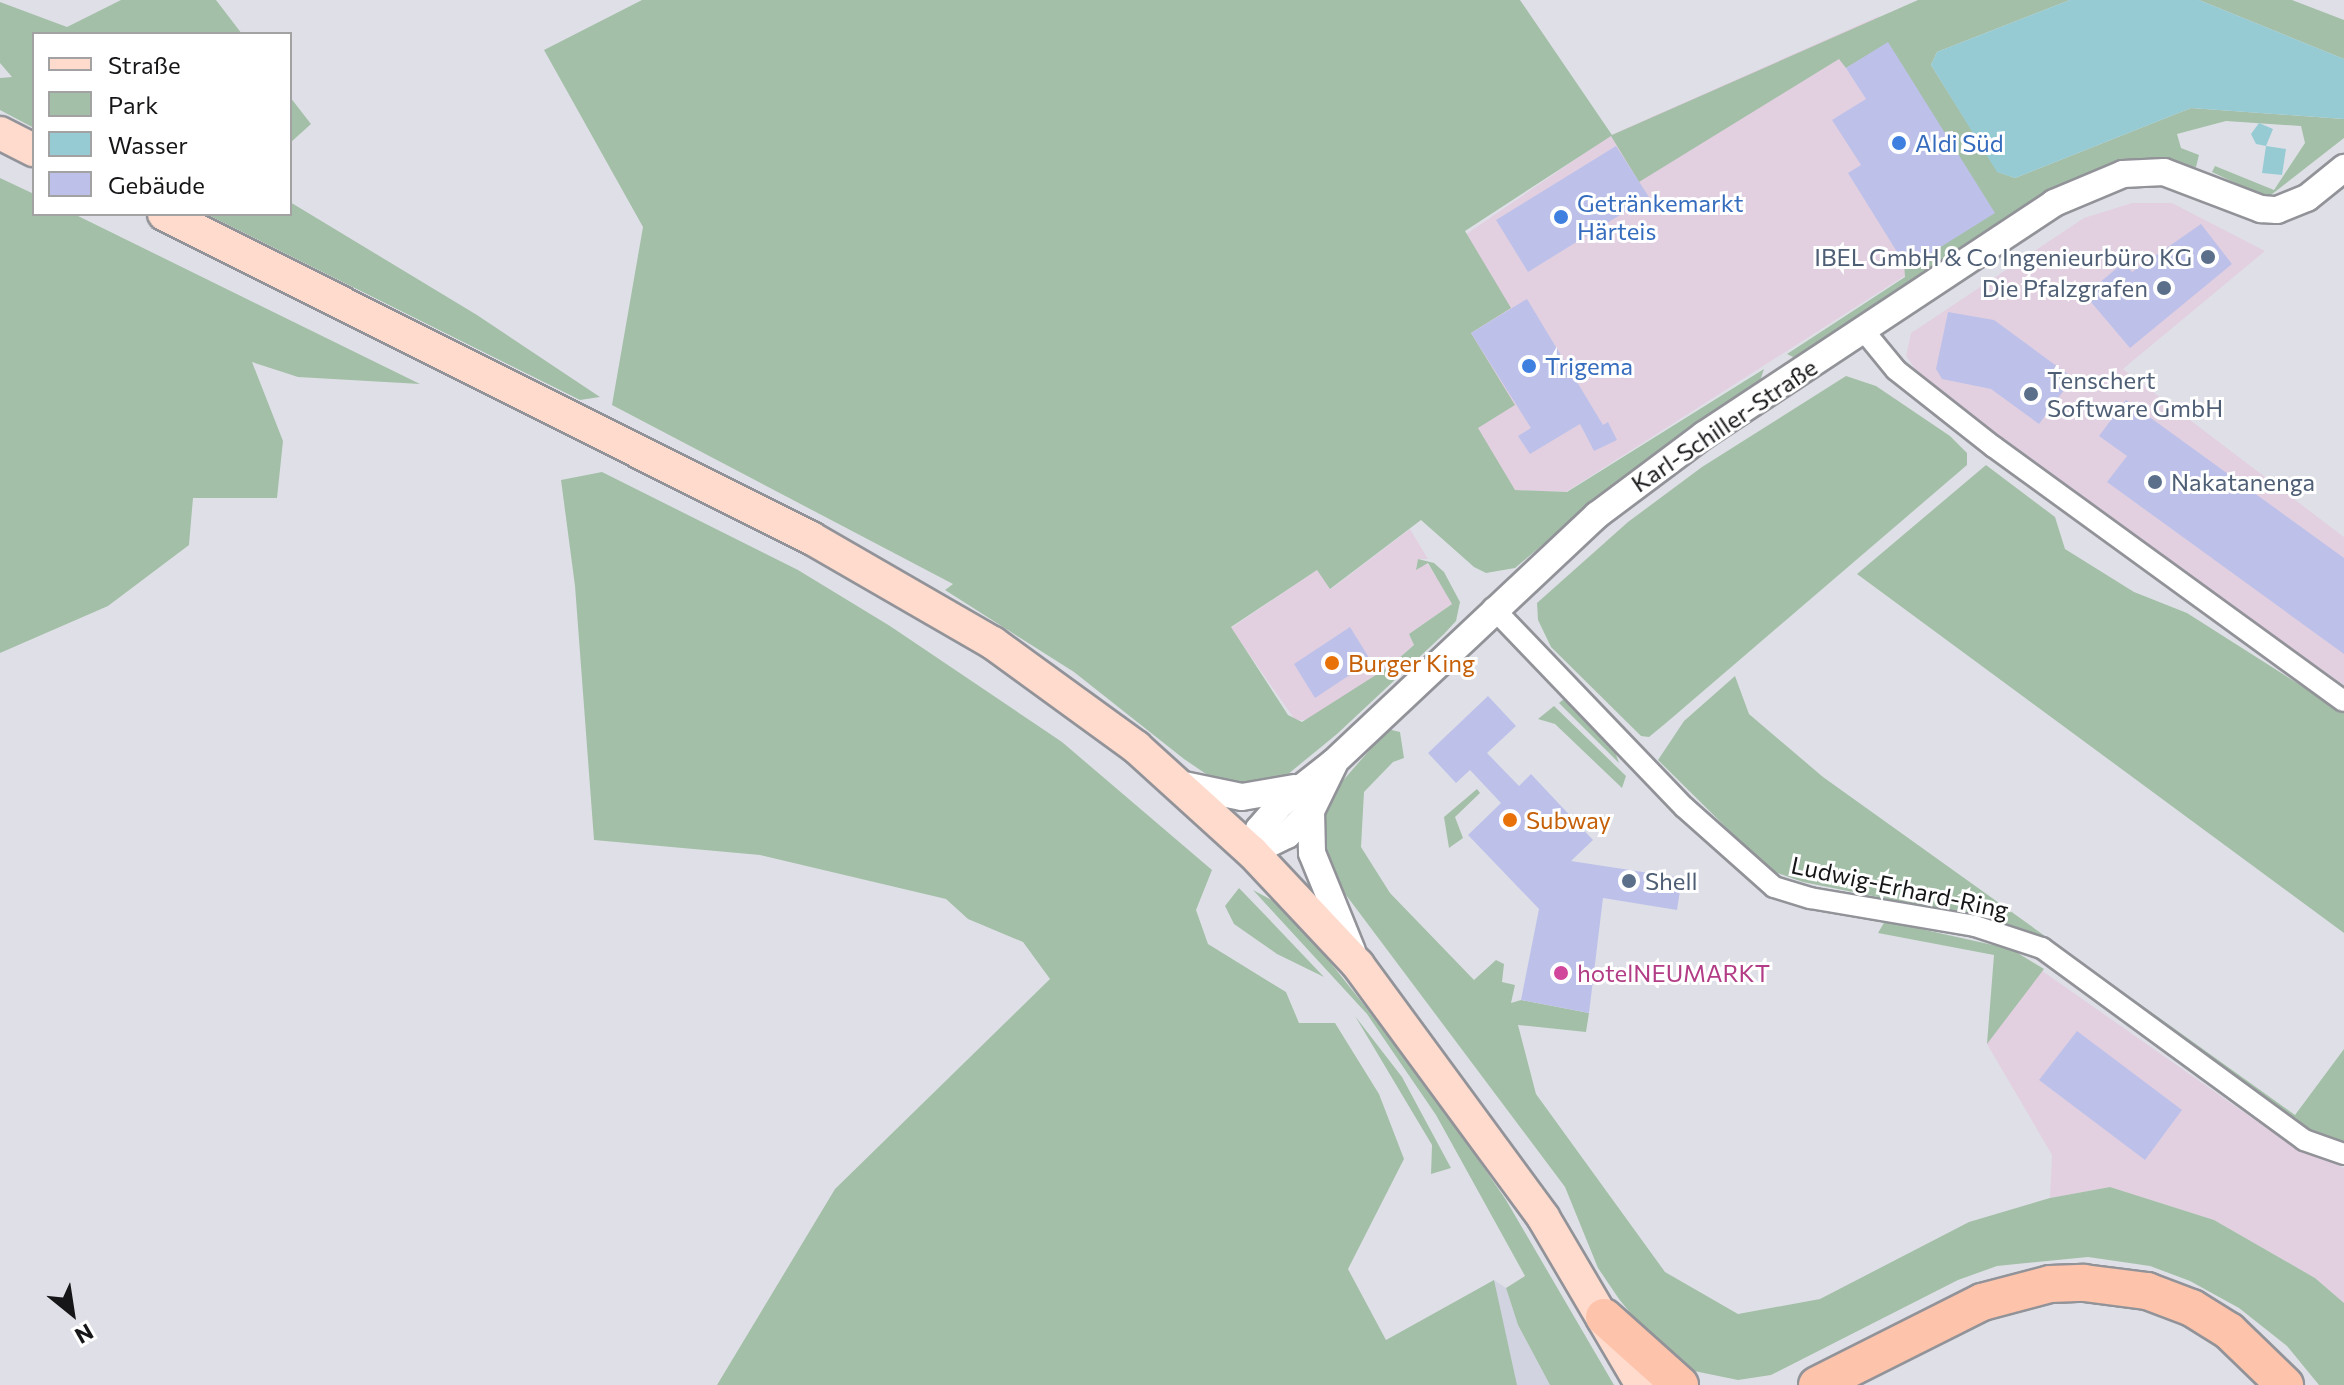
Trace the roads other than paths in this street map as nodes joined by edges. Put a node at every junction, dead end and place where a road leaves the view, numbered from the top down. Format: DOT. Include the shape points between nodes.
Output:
graph roads {
  1 [pos="0,133"];
  2 [pos="32,149"];
  3 [pos="2344,168"];
  4 [pos="168,216"];
  5 [pos="1864,331"];
  6 [pos="1493,608"];
  7 [pos="2344,701"];
  8 [pos="1334,762"];
  9 [pos="1179,784"];
  10 [pos="1304,784"];
  11 [pos="1311,811"];
  12 [pos="1252,852"];
  13 [pos="1358,965"];
  14 [pos="2344,1154"];
  15 [pos="1604,1317"];
  16 [pos="1827,1382"];
  17 [pos="2281,1382"];
  18 [pos="1642,1385"];
  19 [pos="1680,1385"];
  1 -- 2 [label="main road"];
  3 -- 5 [label="street, Karl-Schiller-Straße" via="2307,198 2277,210 2261,209 2164,172 2098,181 2054,203"];
  4 -- 9 [label="main road" via="757,509 902,588 1052,683"];
  5 -- 6 [label="street, Karl-Schiller-Straße" via="1658,468"];
  5 -- 7 [label="street" via="1896,370 1994,447"];
  6 -- 8 [label="street, Karl-Schiller-Straße"];
  6 -- 14 [label="street, Ludwig-Erhard-Ring" via="1684,807 1774,887 1975,926 2042,948 2304,1140"];
  8 -- 10 [label="street, Karl-Schiller-Straße"];
  8 -- 11 [label="street"];
  9 -- 10 [label="street" via="1253,798"];
  9 -- 12 [label="main road"];
  10 -- 12 [label="street, Karl-Schiller-Straße" via="1259,829"];
  11 -- 12 [label="street" via="1279,841"];
  11 -- 13 [label="street" via="1315,867"];
  12 -- 13 [label="main road"];
  13 -- 15 [label="main road" via="1506,1164"];
  15 -- 18 [label="main road"];
  15 -- 19 [label="highway"];
  16 -- 17 [label="highway" via="1982,1302 2050,1284 2084,1283 2147,1291 2192,1308 2229,1331"];
}
